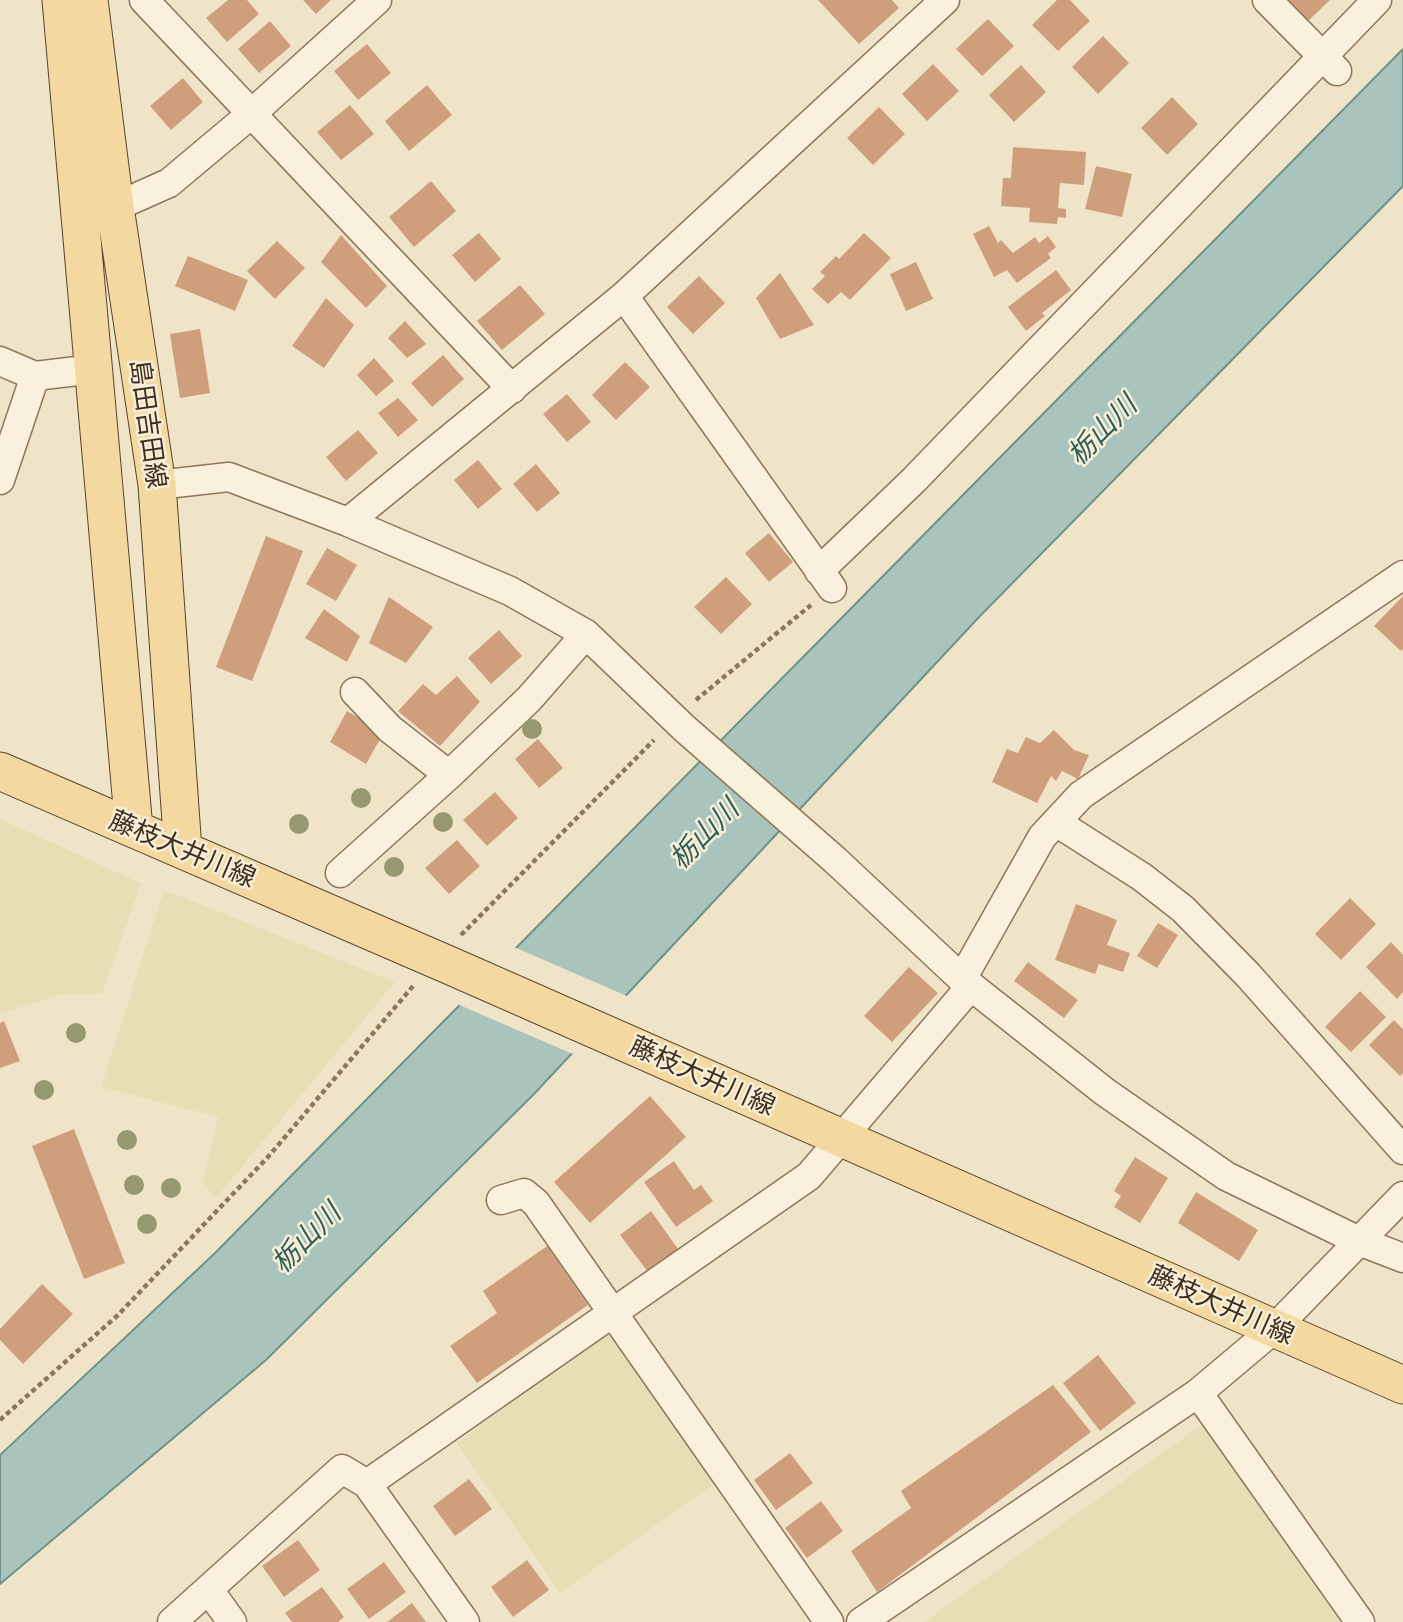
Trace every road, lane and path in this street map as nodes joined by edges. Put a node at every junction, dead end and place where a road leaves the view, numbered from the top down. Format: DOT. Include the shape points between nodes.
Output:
graph roads {
  1 [pos="61,0"];
  2 [pos="89,0"];
  3 [pos="144,0"];
  4 [pos="377,0"];
  5 [pos="945,0"];
  6 [pos="1267,0"];
  7 [pos="1377,0"];
  8 [pos="1329,64"];
  9 [pos="250,115"];
  10 [pos="115,207"];
  11 [pos="624,296"];
  12 [pos="0,361"];
  13 [pos="94,369"];
  14 [pos="36,376"];
  15 [pos="512,389"];
  16 [pos="0,480"];
  17 [pos="157,485"];
  18 [pos="348,522"];
  19 [pos="1403,575"];
  20 [pos="586,634"];
  21 [pos="355,692"];
  22 [pos="680,723"];
  23 [pos="0,771"];
  24 [pos="449,775"];
  25 [pos="1056,822"];
  26 [pos="134,828"];
  27 [pos="183,850"];
  28 [pos="340,873"];
  29 [pos="444,963"];
  30 [pos="966,982"];
  31 [pos="840,1138"];
  32 [pos="1403,1150"];
  33 [pos="1403,1196"];
  34 [pos="502,1200"];
  35 [pos="1359,1241"];
  36 [pos="1403,1258"];
  37 [pos="611,1312"];
  38 [pos="1275,1329"];
  39 [pos="1403,1385"];
  40 [pos="1198,1393"];
  41 [pos="0,1420"];
  42 [pos="367,1484"];
  43 [pos="209,1590"];
  44 [pos="172,1622"];
  45 [pos="232,1622"];
  46 [pos="465,1622"];
  47 [pos="829,1622"];
  48 [pos="861,1622"];
  49 [pos="1360,1622"];
  1 -- 13 [label="main road, 島田吉田線"];
  2 -- 10 [label="main road, 島田吉田線"];
  3 -- 9 [label="street"];
  4 -- 9 [label="street"];
  5 -- 11 [label="street"];
  6 -- 8 [label="street"];
  7 -- 8 [label="street"];
  8 -- 11 [label="street" via="914,480 825,580"];
  9 -- 10 [label="street" via="170,183"];
  9 -- 15 [label="street"];
  10 -- 17 [label="main road, 島田吉田線"];
  11 -- 15 [label="street"];
  12 -- 14 [label="street"];
  13 -- 14 [label="street"];
  13 -- 26 [label="main road, 島田吉田線"];
  14 -- 16 [label="street"];
  15 -- 18 [label="street"];
  17 -- 18 [label="street" via="229,477"];
  17 -- 27 [label="main road, 島田吉田線"];
  18 -- 20 [label="street" via="510,591"];
  19 -- 25 [label="street" via="1081,794"];
  20 -- 22 [label="street"];
  20 -- 24 [label="street" via="528,699"];
  21 -- 24 [label="street" via="390,729"];
  22 -- 29 [label="path"];
  22 -- 30 [label="street"];
  23 -- 26 [label="main road, 藤枝大井川線"];
  24 -- 28 [label="street"];
  25 -- 30 [label="street" via="1042,837"];
  25 -- 32 [label="street" via="1183,909 1248,975"];
  26 -- 27 [label="main road, 藤枝大井川線"];
  27 -- 29 [label="main road, 藤枝大井川線"];
  29 -- 31 [label="main road, 藤枝大井川線"];
  29 -- 41 [label="path" via="118,1315"];
  30 -- 31 [label="street"];
  30 -- 35 [label="street" via="1105,1092 1226,1176"];
  31 -- 37 [label="street" via="809,1176"];
  31 -- 38 [label="main road, 藤枝大井川線"];
  33 -- 35 [label="street"];
  34 -- 37 [label="street" via="524,1193 536,1203"];
  35 -- 36 [label="street"];
  35 -- 38 [label="street"];
  37 -- 42 [label="street"];
  37 -- 47 [label="street"];
  38 -- 39 [label="main road, 藤枝大井川線"];
  38 -- 40 [label="street"];
  40 -- 48 [label="street"];
  40 -- 49 [label="street"];
  42 -- 43 [label="street" via="342,1468"];
  42 -- 46 [label="street"];
  43 -- 44 [label="street"];
  43 -- 45 [label="street"];
}
